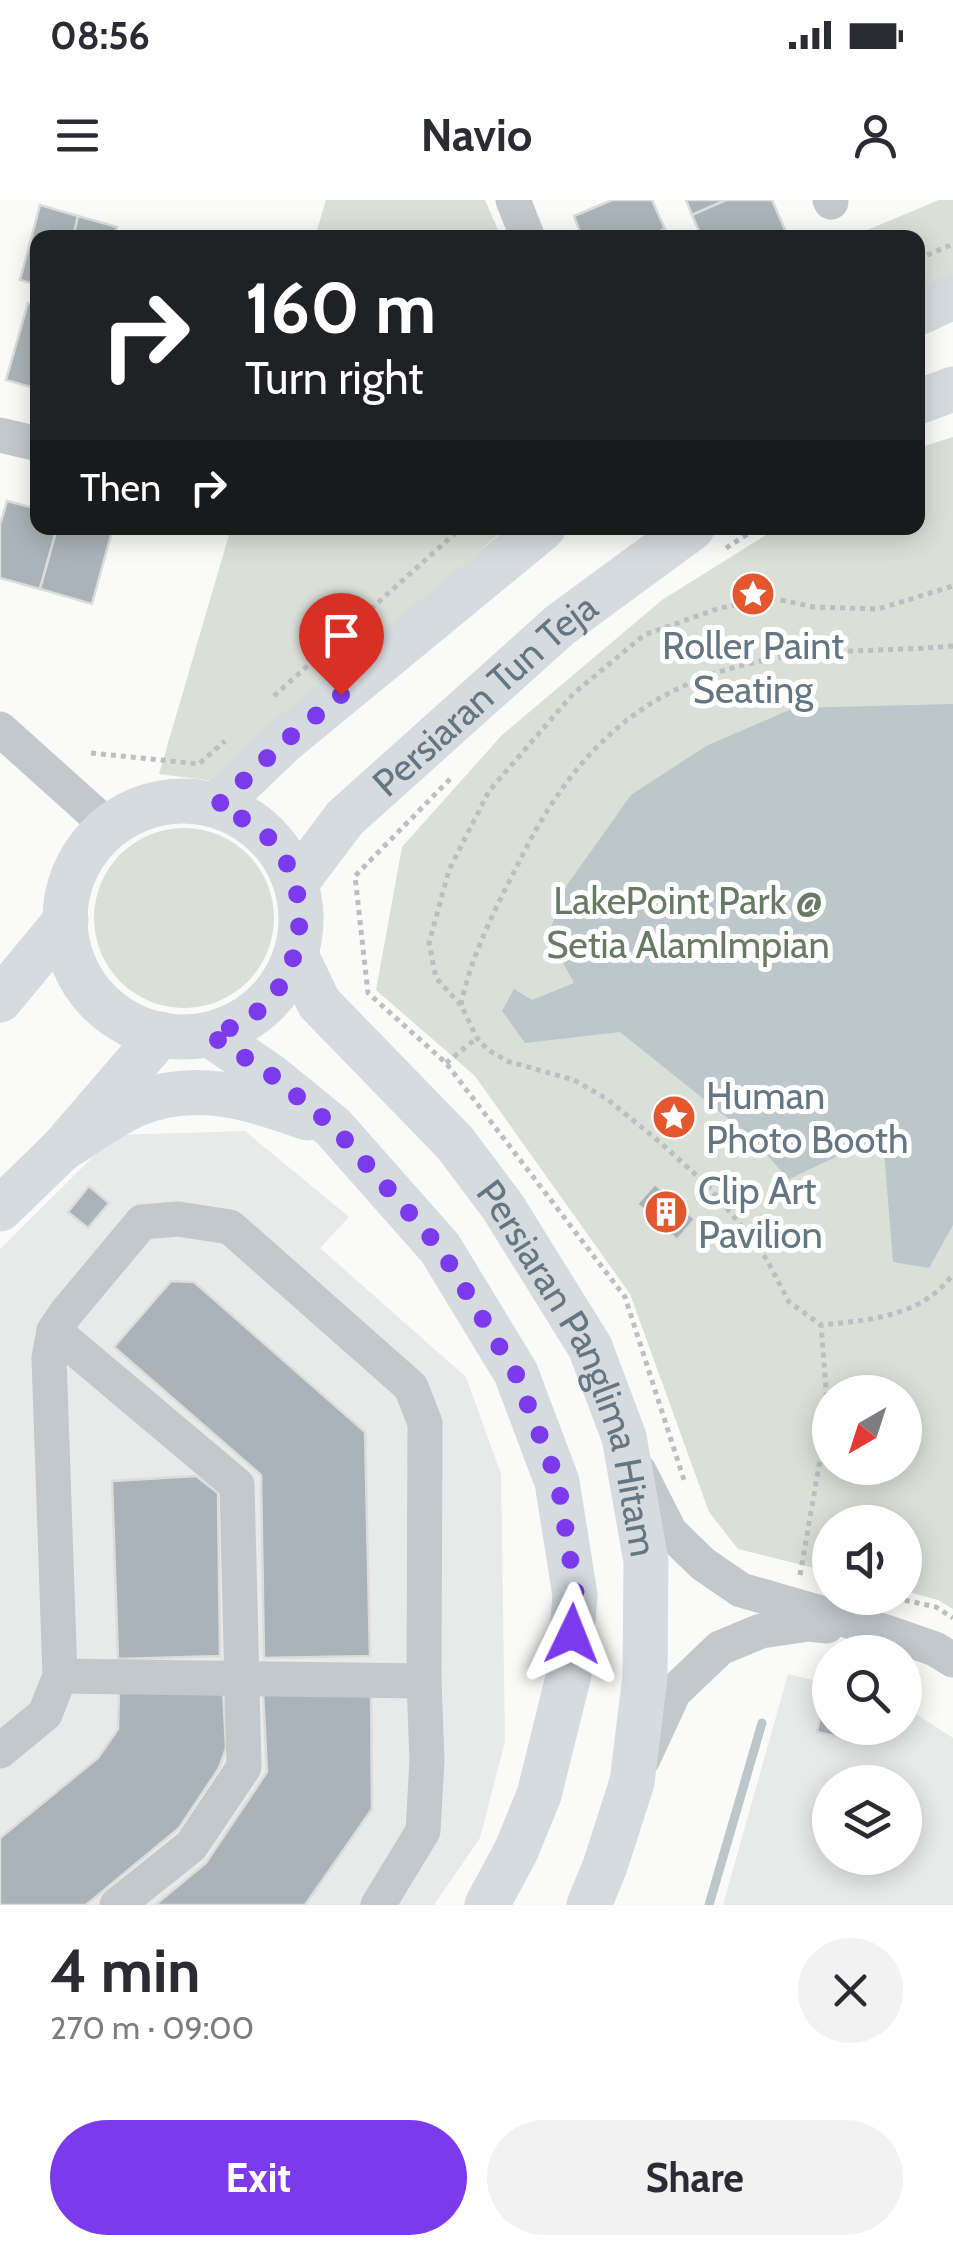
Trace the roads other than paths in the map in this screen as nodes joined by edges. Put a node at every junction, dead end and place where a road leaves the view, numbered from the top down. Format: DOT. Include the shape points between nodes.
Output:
graph roads {
  1 [pos="513,200"];
  2 [pos="525,230"];
  3 [pos="953,297"];
  4 [pos="925,310"];
  5 [pos="953,389"];
  6 [pos="925,399"];
  7 [pos="0,435"];
  8 [pos="30,442"];
  9 [pos="535,535"];
  10 [pos="702,542"];
  11 [pos="0,729"];
  12 [pos="217,806"];
  13 [pos="108,826"];
  14 [pos="296,883"];
  15 [pos="66,920"];
  16 [pos="296,954"];
  17 [pos="0,1000"];
  18 [pos="160,1034"];
  19 [pos="209,1034"];
  20 [pos="333,1126"];
  21 [pos="62,1149"];
  22 [pos="0,1208"];
  23 [pos="54,1331"];
  24 [pos="624,1437"];
  25 [pos="882,1631"];
  26 [pos="953,1660"];
  27 [pos="60,1676"];
  28 [pos="242,1678"];
  29 [pos="424,1681"];
  30 [pos="0,1751"];
  31 [pos="632,1782"];
  32 [pos="117,1905"];
  33 [pos="378,1905"];
  34 [pos="487,1905"];
  35 [pos="589,1905"];
  1 -- 2 [label="street"];
  3 -- 4 [label="main road"];
  5 -- 6 [label="main road"];
  7 -- 8 [label="street"];
  9 -- 12 [label="main road" via="284,742"];
  10 -- 14 [label="main road, Persiaran Tun Teja" via="560,625 345,818"];
  11 -- 13 [label="street"];
  12 -- 13 [label="main road" via="160,802"];
  12 -- 14 [label="main road" via="251,822 278,849"];
  13 -- 15 [label="main road" via="74,871"];
  14 -- 16 [label="main road"];
  15 -- 17 [label="main road"];
  15 -- 18 [label="main road" via="72,962 91,993 117,1017"];
  16 -- 19 [label="main road" via="280,988 254,1014"];
  16 -- 24 [label="main road, Persiaran Panglima Hitam" via="319,1003 455,1144 503,1207 590,1348"];
  18 -- 19 [label="main road"];
  18 -- 21 [label="main road"];
  19 -- 20 [label="main road, Persiaran Panglima Hitam"];
  20 -- 21 [label="main road" via="254,1099 186,1090 134,1105"];
  20 -- 34 [label="main road, Persiaran Panglima Hitam" via="440,1248 516,1374 558,1482 576,1595 569,1674 539,1795"];
  21 -- 22 [label="main road"];
  23 -- 27 [label="street" via="49,1358"];
  23 -- 28 [label="street" via="237,1485"];
  23 -- 29 [label="street" via="142,1222 178,1219 230,1227 411,1387 426,1423"];
  24 -- 25 [label="street" via="670,1532 702,1564 741,1590"];
  24 -- 31 [label="main road, Persiaran Panglima Hitam" via="646,1561 645,1677"];
  25 -- 26 [label="street"];
  25 -- 31 [label="street" via="809,1624 761,1630 720,1648 674,1692"];
  27 -- 28 [label="street"];
  27 -- 30 [label="street" via="44,1714"];
  28 -- 29 [label="street"];
  28 -- 32 [label="street" via="244,1767 190,1846"];
  29 -- 33 [label="street" via="423,1831"];
  31 -- 35 [label="main road, Persiaran Panglima Hitam"];
}
